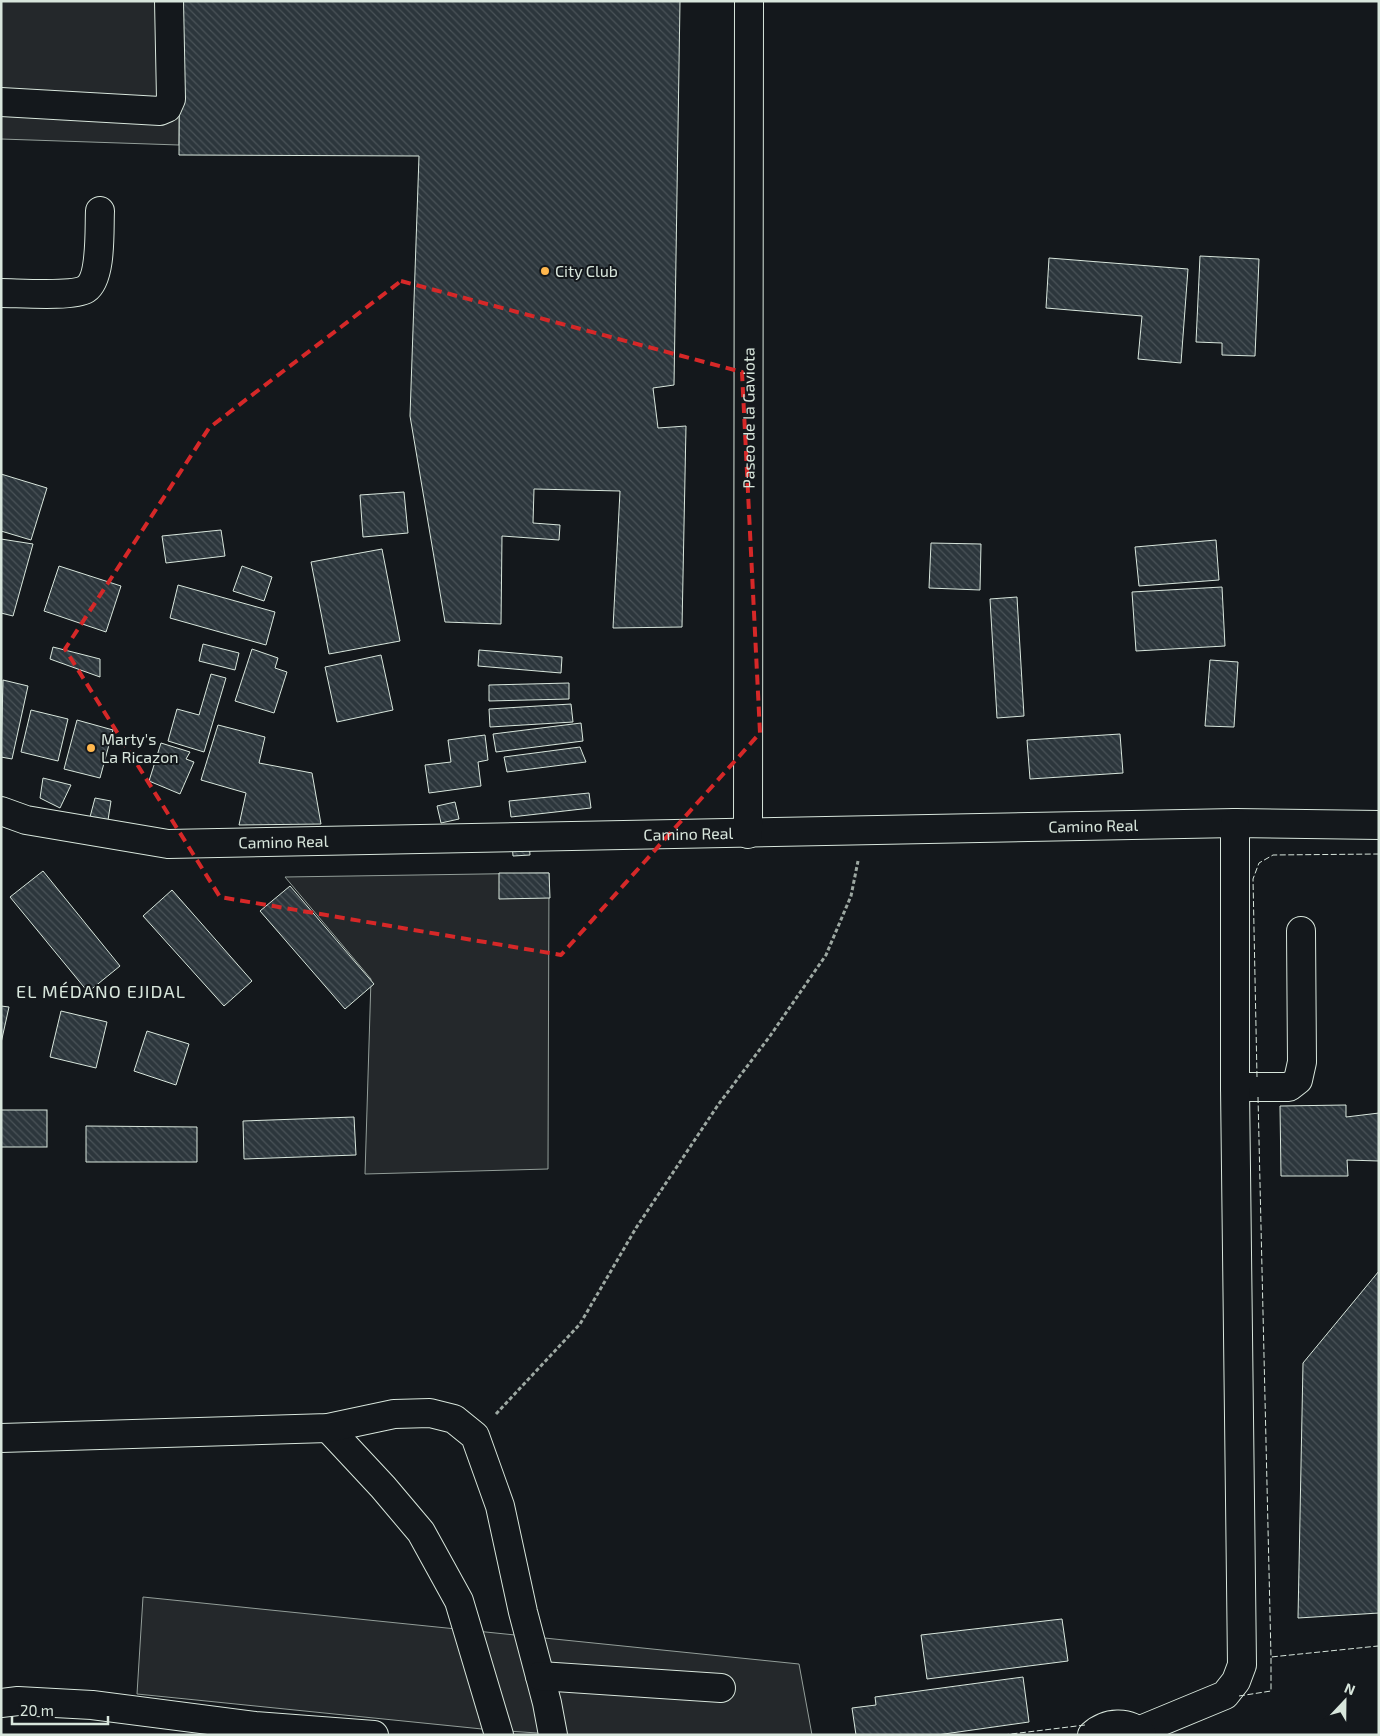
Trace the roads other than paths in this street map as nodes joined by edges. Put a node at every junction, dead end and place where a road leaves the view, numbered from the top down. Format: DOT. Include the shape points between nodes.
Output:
graph roads {
  1 [pos="169,1"];
  2 [pos="749,1"];
  3 [pos="1,102"];
  4 [pos="100,211"];
  5 [pos="1,293"];
  6 [pos="1,811"];
  7 [pos="1235,823"];
  8 [pos="1379,825"];
  9 [pos="748,834"];
  10 [pos="1301,931"];
  11 [pos="1235,1087"];
  12 [pos="328,1428"];
  13 [pos="1,1438"];
  14 [pos="540,1676"];
  15 [pos="720,1688"];
  16 [pos="1,1703"];
  17 [pos="256,1730"];
  18 [pos="1140,1733"];
  19 [pos="374,1735"];
  20 [pos="499,1735"];
  21 [pos="553,1735"];
  22 [pos="1092,1735"];
  1 -- 3 [label="street" via="171,99 167,108 160,111"];
  2 -- 9 [label="street, Paseo de la Gaviota"];
  4 -- 5 [label="street" via="97,264 87,288 75,293"];
  6 -- 9 [label="street, Camino Real" via="26,820 168,844"];
  7 -- 8 [label="street, Camino Real"];
  7 -- 9 [label="street, Camino Real"];
  7 -- 11 [label="street"];
  10 -- 11 [label="street" via="1302,1062 1298,1080 1288,1087"];
  11 -- 18 [label="street" via="1242,1664 1226,1695"];
  12 -- 13 [label="street"];
  12 -- 14 [label="street" via="394,1414 430,1413 454,1420 474,1436 500,1506"];
  12 -- 20 [label="street" via="421,1532 459,1601"];
  14 -- 15 [label="street"];
  14 -- 21 [label="street"];
  16 -- 17 [label="street" via="92,1705"];
  17 -- 19 [label="street"];
  18 -- 22 [label="street" via="1124,1724 1108,1725"];
}
